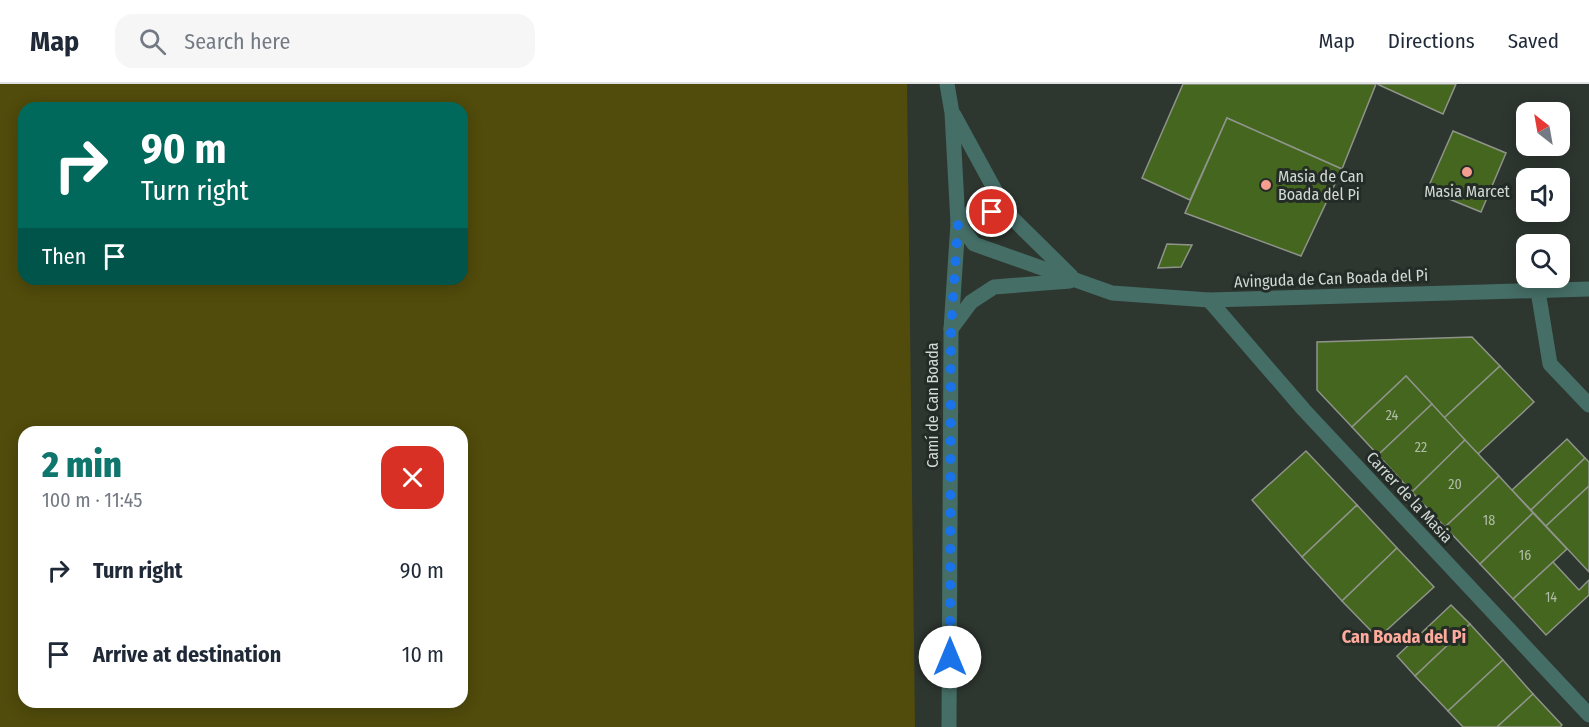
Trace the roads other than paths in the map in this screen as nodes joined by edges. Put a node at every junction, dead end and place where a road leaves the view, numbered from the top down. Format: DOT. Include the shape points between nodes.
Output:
graph roads {
  1 [pos="948,84"];
  2 [pos="952,113"];
  3 [pos="1008,214"];
  4 [pos="958,224"];
  5 [pos="1076,280"];
  6 [pos="1589,289"];
  7 [pos="1538,291"];
  8 [pos="1209,300"];
  9 [pos="951,328"];
  10 [pos="1589,405"];
  11 [pos="1589,715"];
  12 [pos="949,727"];
  1 -- 2 [label="street, Camí de Can Boada"];
  2 -- 3 [label="street"];
  2 -- 4 [label="street, Camí de Can Boada"];
  3 -- 4 [label="street" via="975,209"];
  3 -- 5 [label="street"];
  4 -- 5 [label="street, Avinguda de Can Boada del Pi" via="974,244"];
  4 -- 9 [label="street, Camí de Can Boada"];
  5 -- 8 [label="street, Avinguda de Can Boada del Pi" via="1112,293"];
  5 -- 9 [label="street" via="994,287 971,302"];
  6 -- 7 [label="street, Avinguda de Can Boada del Pi"];
  7 -- 8 [label="street, Avinguda de Can Boada del Pi"];
  7 -- 10 [label="street" via="1550,364"];
  8 -- 11 [label="street, Carrer de la Masia" via="1304,410"];
  9 -- 12 [label="street, Camí de Can Boada"];
}
